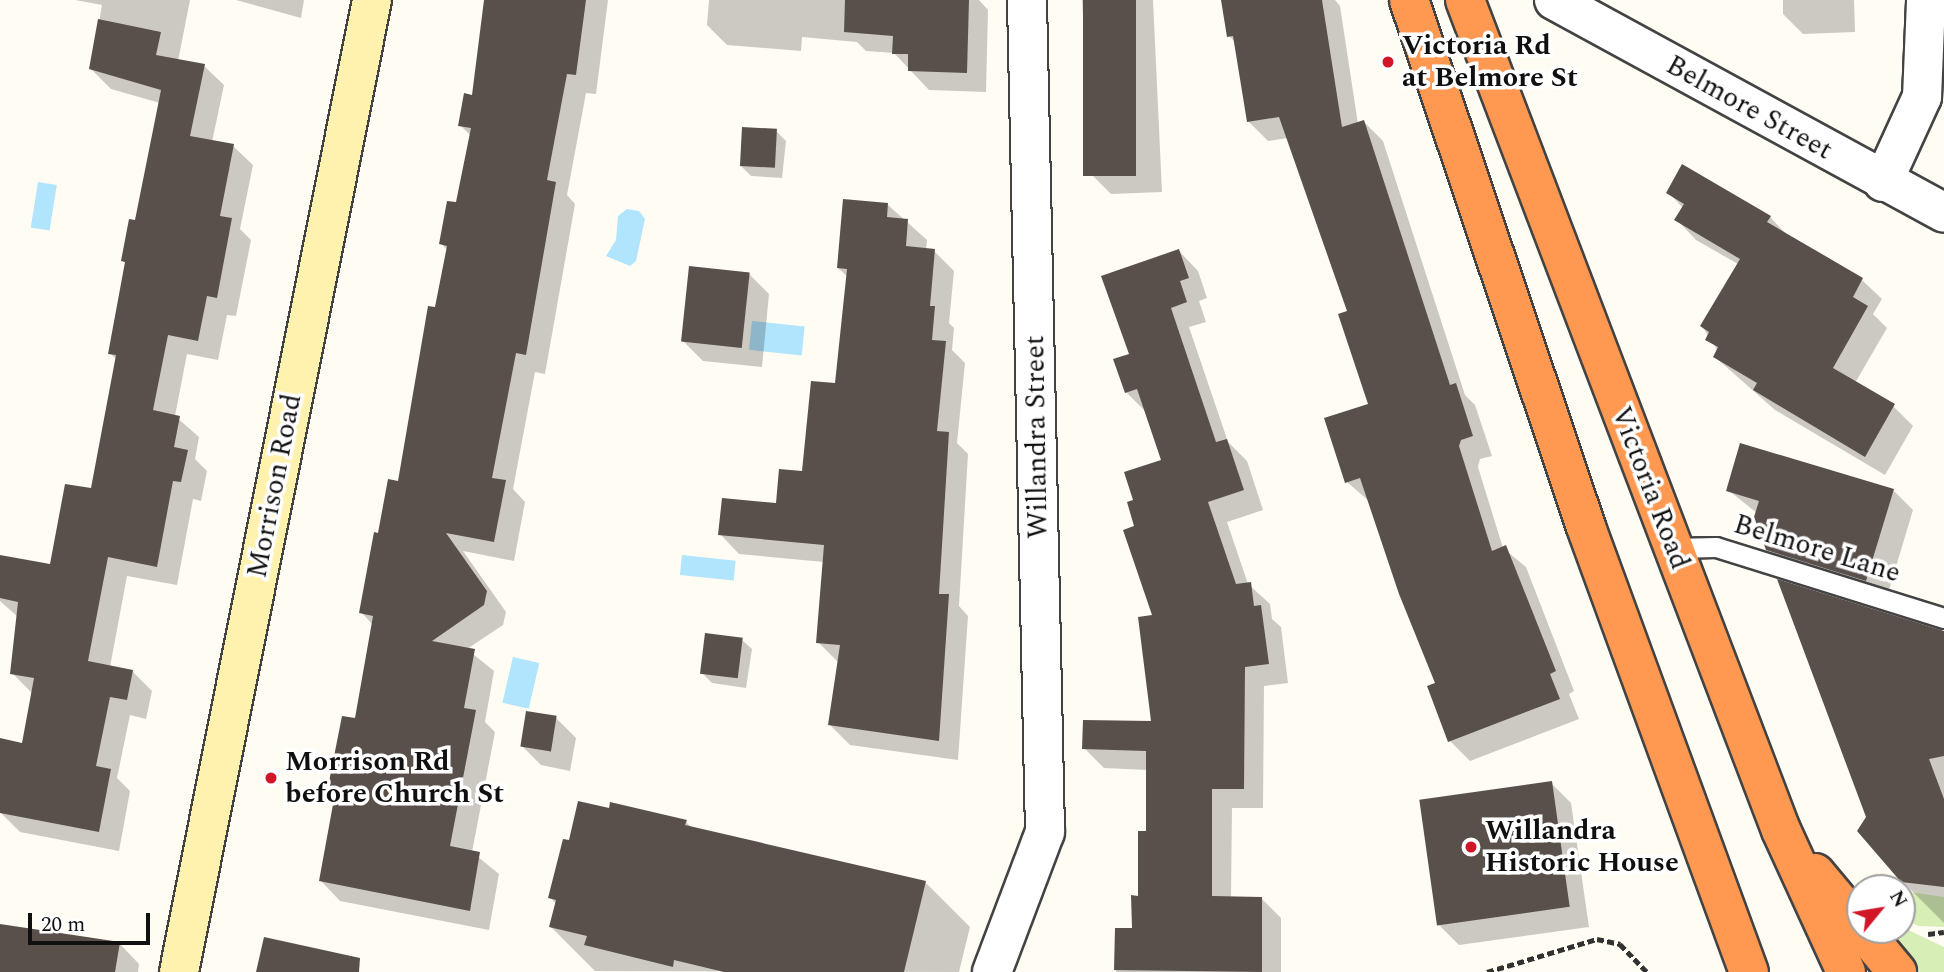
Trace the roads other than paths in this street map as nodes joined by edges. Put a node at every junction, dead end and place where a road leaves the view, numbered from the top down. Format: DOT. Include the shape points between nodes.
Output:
graph roads {
  1 [pos="372,0"];
  2 [pos="1027,0"];
  3 [pos="1409,0"];
  4 [pos="1465,0"];
  5 [pos="1554,0"];
  6 [pos="1926,0"];
  7 [pos="1883,182"];
  8 [pos="1944,213"];
  9 [pos="1673,548"];
  10 [pos="1944,618"];
  11 [pos="1849,951"];
  12 [pos="1745,965"];
  13 [pos="179,972"];
  14 [pos="992,972"];
  15 [pos="1896,972"];
  1 -- 13 [label="street, Morrison Road"];
  2 -- 14 [label="street, Willandra Street" via="1045,832"];
  3 -- 12 [label="highway" via="1586,527"];
  4 -- 9 [label="highway, Victoria Road"];
  5 -- 7 [label="street, Belmore Street"];
  6 -- 7 [label="street" via="1922,97"];
  7 -- 8 [label="street, Belmore Street"];
  9 -- 10 [label="lane, Belmore Lane" via="1716,547"];
  9 -- 11 [label="highway, Victoria Road" via="1781,830"];
  11 -- 15 [label="highway, Victoria Road"];
}
